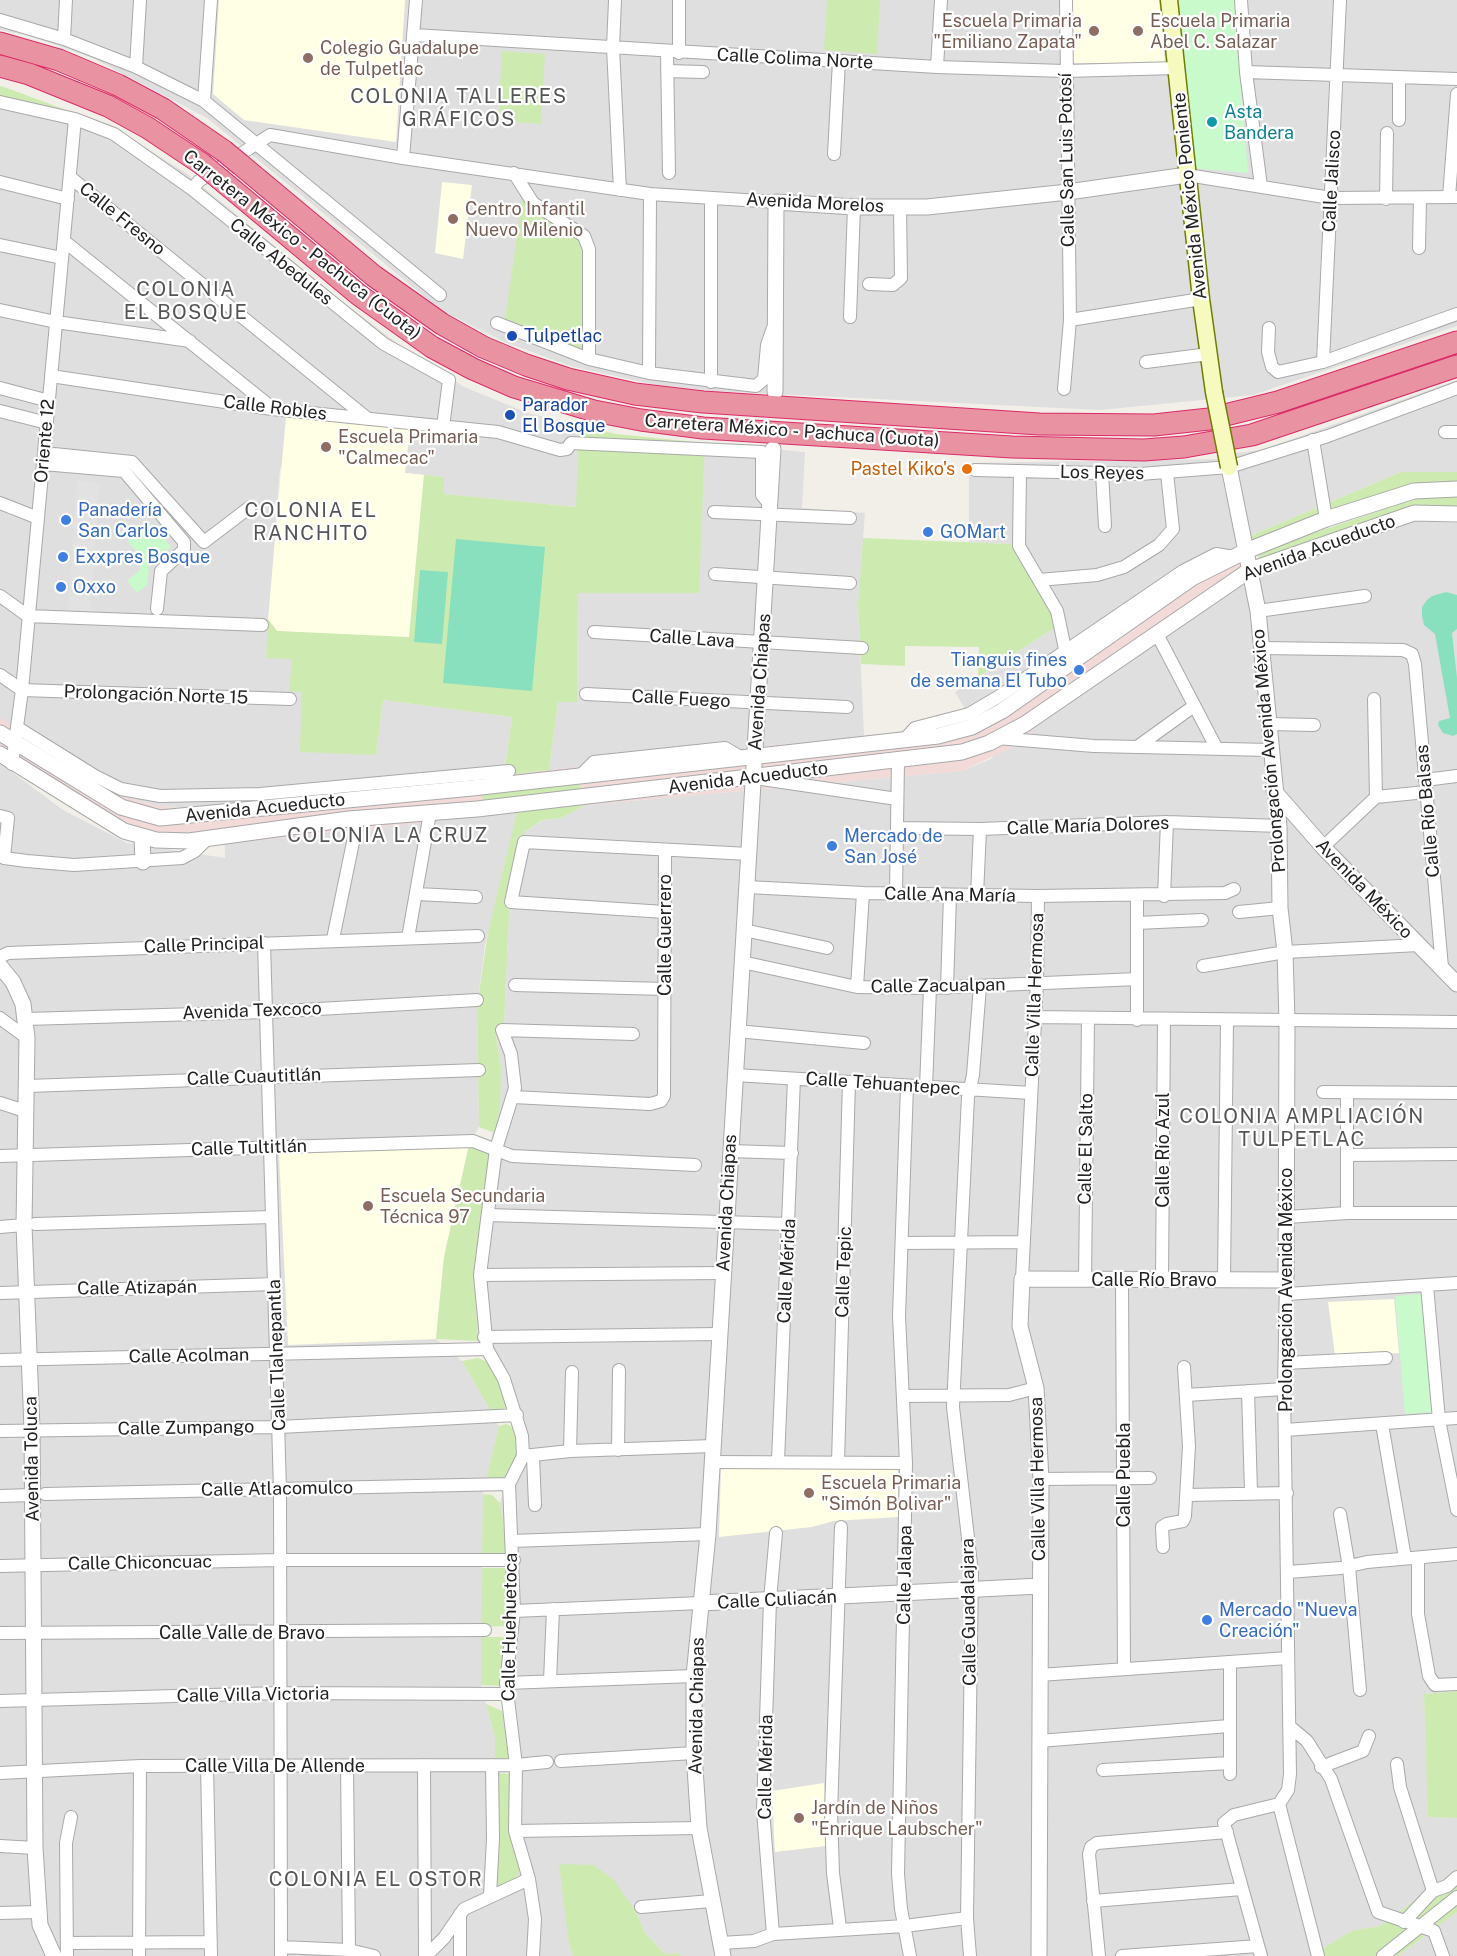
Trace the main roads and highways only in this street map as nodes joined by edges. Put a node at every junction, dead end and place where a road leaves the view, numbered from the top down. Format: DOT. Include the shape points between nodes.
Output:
graph roads {
  1 [pos="1169,0"];
  2 [pos="0,43"];
  3 [pos="0,66"];
  4 [pos="1457,342"];
  5 [pos="1457,366"];
  6 [pos="1229,467"];
  1 -- 6 [label="main road, Avenida México Poniente, bridge" via="1201,299"];
  2 -- 4 [label="highway, Carretera México - Pachuca (Cuota), bridge" via="59,60 164,109 224,151 374,276 442,324 526,365 590,385 714,403 1039,424 1154,425 1209,419 1278,402"];
  3 -- 5 [label="highway, Carretera México - Pachuca (Cuota), bridge" via="108,105 148,128 202,164 359,295 432,347 514,387 594,411 703,428 1000,447 1144,450 1252,435"];
}
